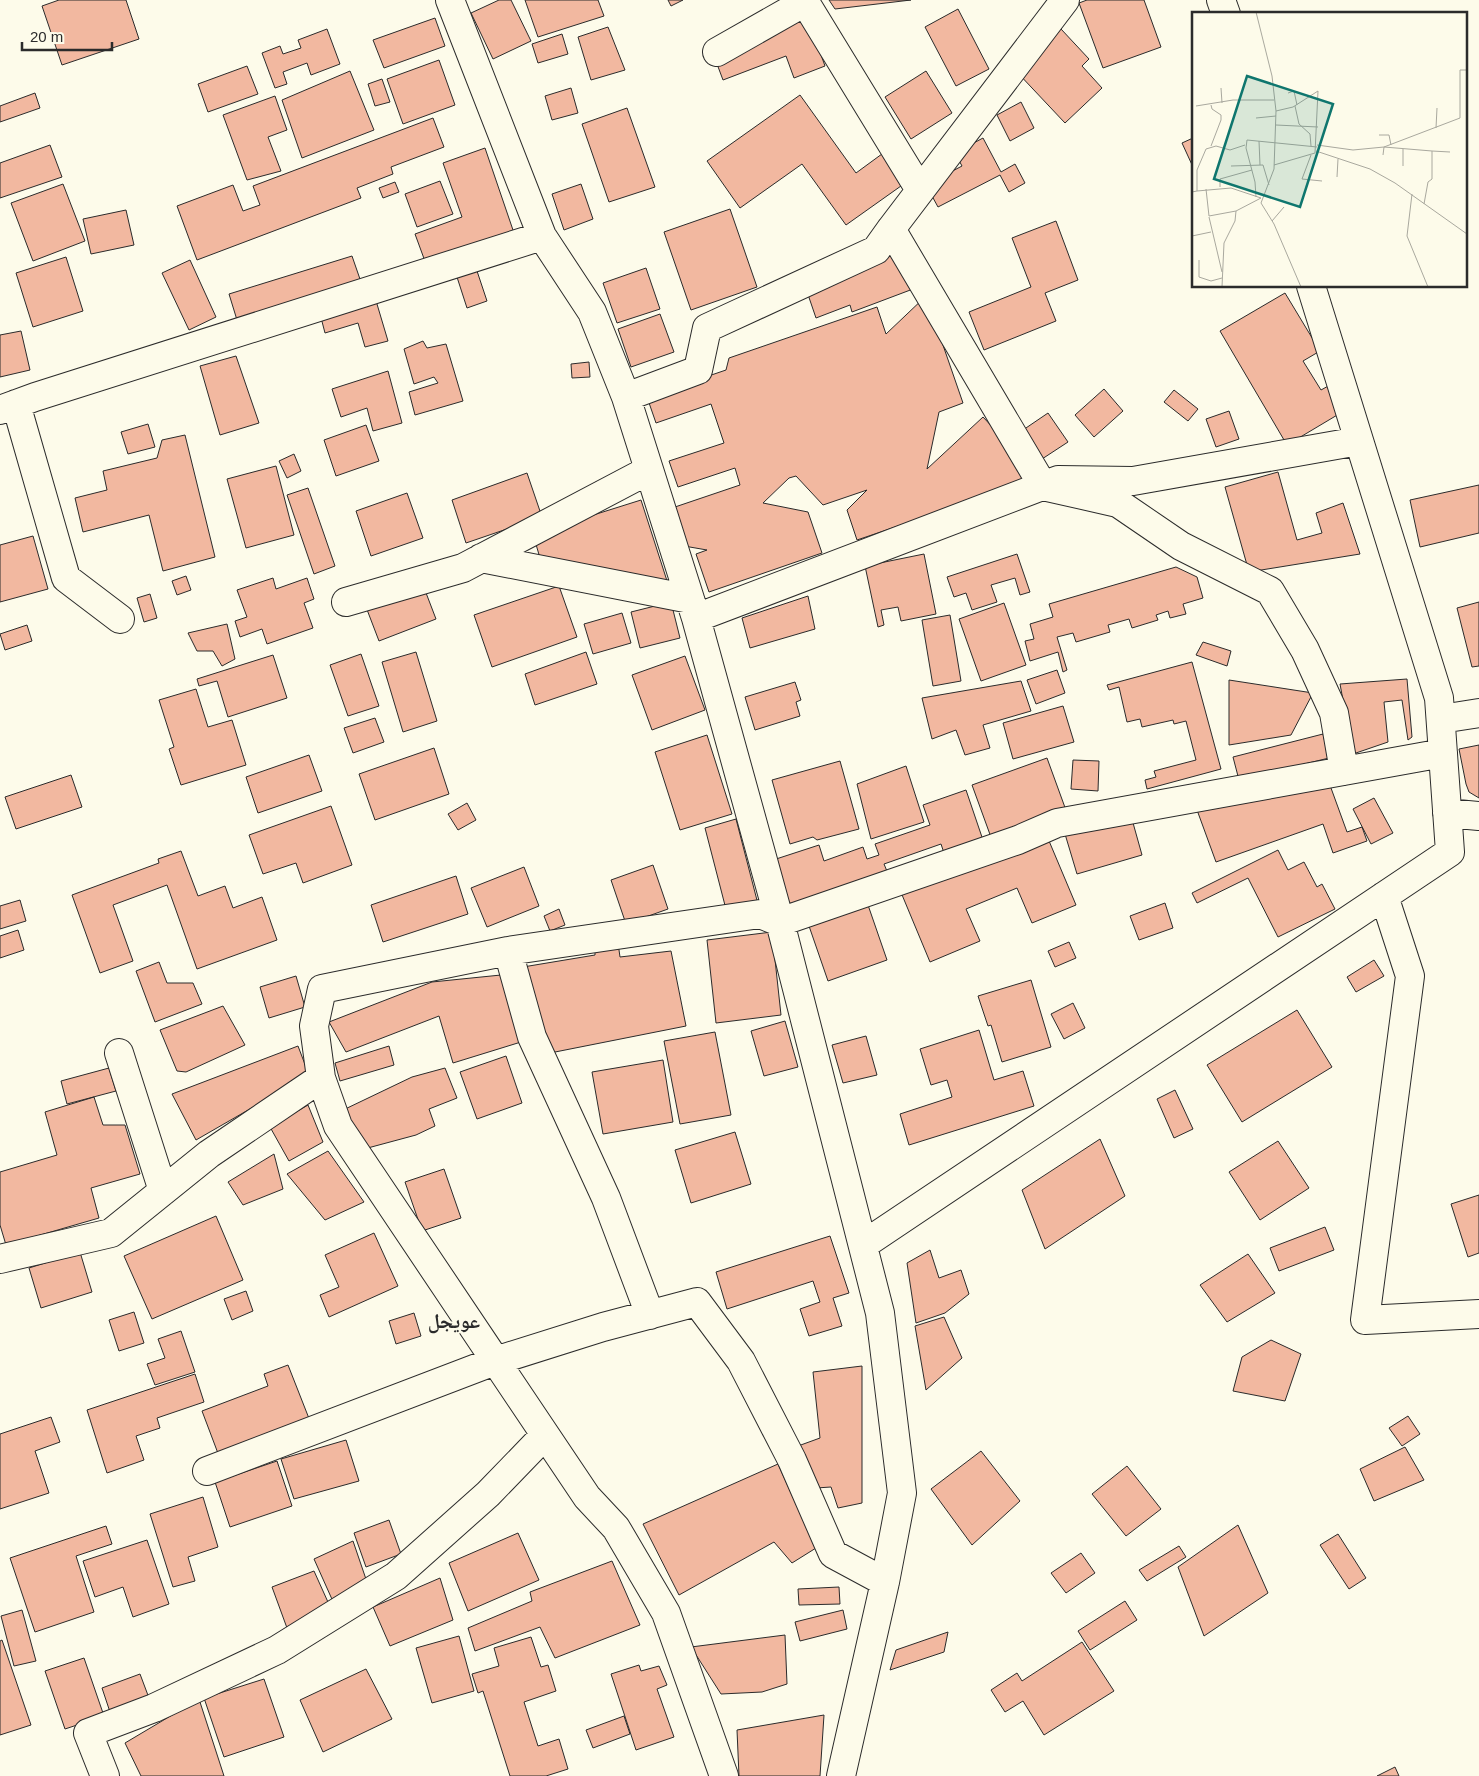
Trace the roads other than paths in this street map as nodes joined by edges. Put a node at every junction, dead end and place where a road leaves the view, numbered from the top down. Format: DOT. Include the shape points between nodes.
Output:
graph roads {
  1 [pos="450,0"];
  2 [pos="1065,0"];
  3 [pos="1221,0"];
  4 [pos="1225,12"];
  5 [pos="717,52"];
  6 [pos="920,190"];
  7 [pos="891,229"];
  8 [pos="542,236"];
  9 [pos="1312,288"];
  10 [pos="626,397"];
  11 [pos="8,407"];
  12 [pos="1359,440"];
  13 [pos="649,470"];
  14 [pos="1042,486"];
  15 [pos="481,558"];
  16 [pos="346,602"];
  17 [pos="693,609"];
  18 [pos="120,619"];
  19 [pos="1479,713"];
  20 [pos="1440,719"];
  21 [pos="1443,753"];
  22 [pos="1344,771"];
  23 [pos="1447,813"];
  24 [pos="1479,816"];
  25 [pos="1384,896"];
  26 [pos="780,922"];
  27 [pos="508,951"];
  28 [pos="119,1054"];
  29 [pos="322,1078"];
  30 [pos="163,1191"];
  31 [pos="863,1245"];
  32 [pos="0,1259"];
  33 [pos="1479,1314"];
  34 [pos="650,1315"];
  35 [pos="496,1361"];
  36 [pos="545,1435"];
  37 [pos="207,1471"];
  38 [pos="885,1582"];
  39 [pos="105,1776"];
  40 [pos="724,1776"];
  41 [pos="841,1776"];
  1 -- 8 [label="street"];
  2 -- 6 [label="street"];
  3 -- 4 [label="street"];
  5 -- 6 [label="street" via="805,2"];
  6 -- 7 [label="street"];
  7 -- 10 [label="street" via="876,250 707,328 698,370"];
  7 -- 14 [label="street"];
  8 -- 10 [label="street" via="592,312"];
  8 -- 11 [label="street"];
  9 -- 12 [label="street"];
  10 -- 13 [label="street"];
  11 -- 18 [label="street" via="66,578"];
  12 -- 14 [label="street" via="1133,482 1058,480"];
  12 -- 20 [label="street" via="1439,698"];
  13 -- 15 [label="street"];
  13 -- 17 [label="street"];
  14 -- 17 [label="street"];
  14 -- 22 [label="street" via="1118,503 1181,546 1270,591 1306,650 1334,713"];
  15 -- 16 [label="street" via="463,568"];
  15 -- 17 [label="street"];
  17 -- 26 [label="street"];
  19 -- 20 [label="street"];
  20 -- 21 [label="street"];
  21 -- 22 [label="street"];
  21 -- 23 [label="street"];
  22 -- 26 [label="street" via="1057,823 1018,840"];
  23 -- 24 [label="street"];
  23 -- 25 [label="street" via="1450,852"];
  25 -- 31 [label="street"];
  25 -- 33 [label="street" via="1410,976 1365,1320"];
  26 -- 27 [label="street" via="760,914"];
  26 -- 31 [label="street"];
  27 -- 29 [label="street" via="322,989 314,1026"];
  27 -- 34 [label="street" via="532,1037 606,1198"];
  28 -- 30 [label="street"];
  29 -- 30 [label="street" via="209,1154"];
  29 -- 35 [label="street" via="338,1126"];
  30 -- 32 [label="street" via="112,1233"];
  31 -- 38 [label="street" via="880,1313 902,1493"];
  34 -- 35 [label="street"];
  34 -- 38 [label="street" via="698,1302 741,1361 792,1460 833,1554"];
  35 -- 36 [label="street"];
  35 -- 37 [label="street"];
  36 -- 39 [label="street" via="488,1494 396,1576 278,1650 154,1708 88,1734"];
  36 -- 40 [label="street" via="587,1497 616,1528 666,1614"];
  38 -- 41 [label="street"];
}
